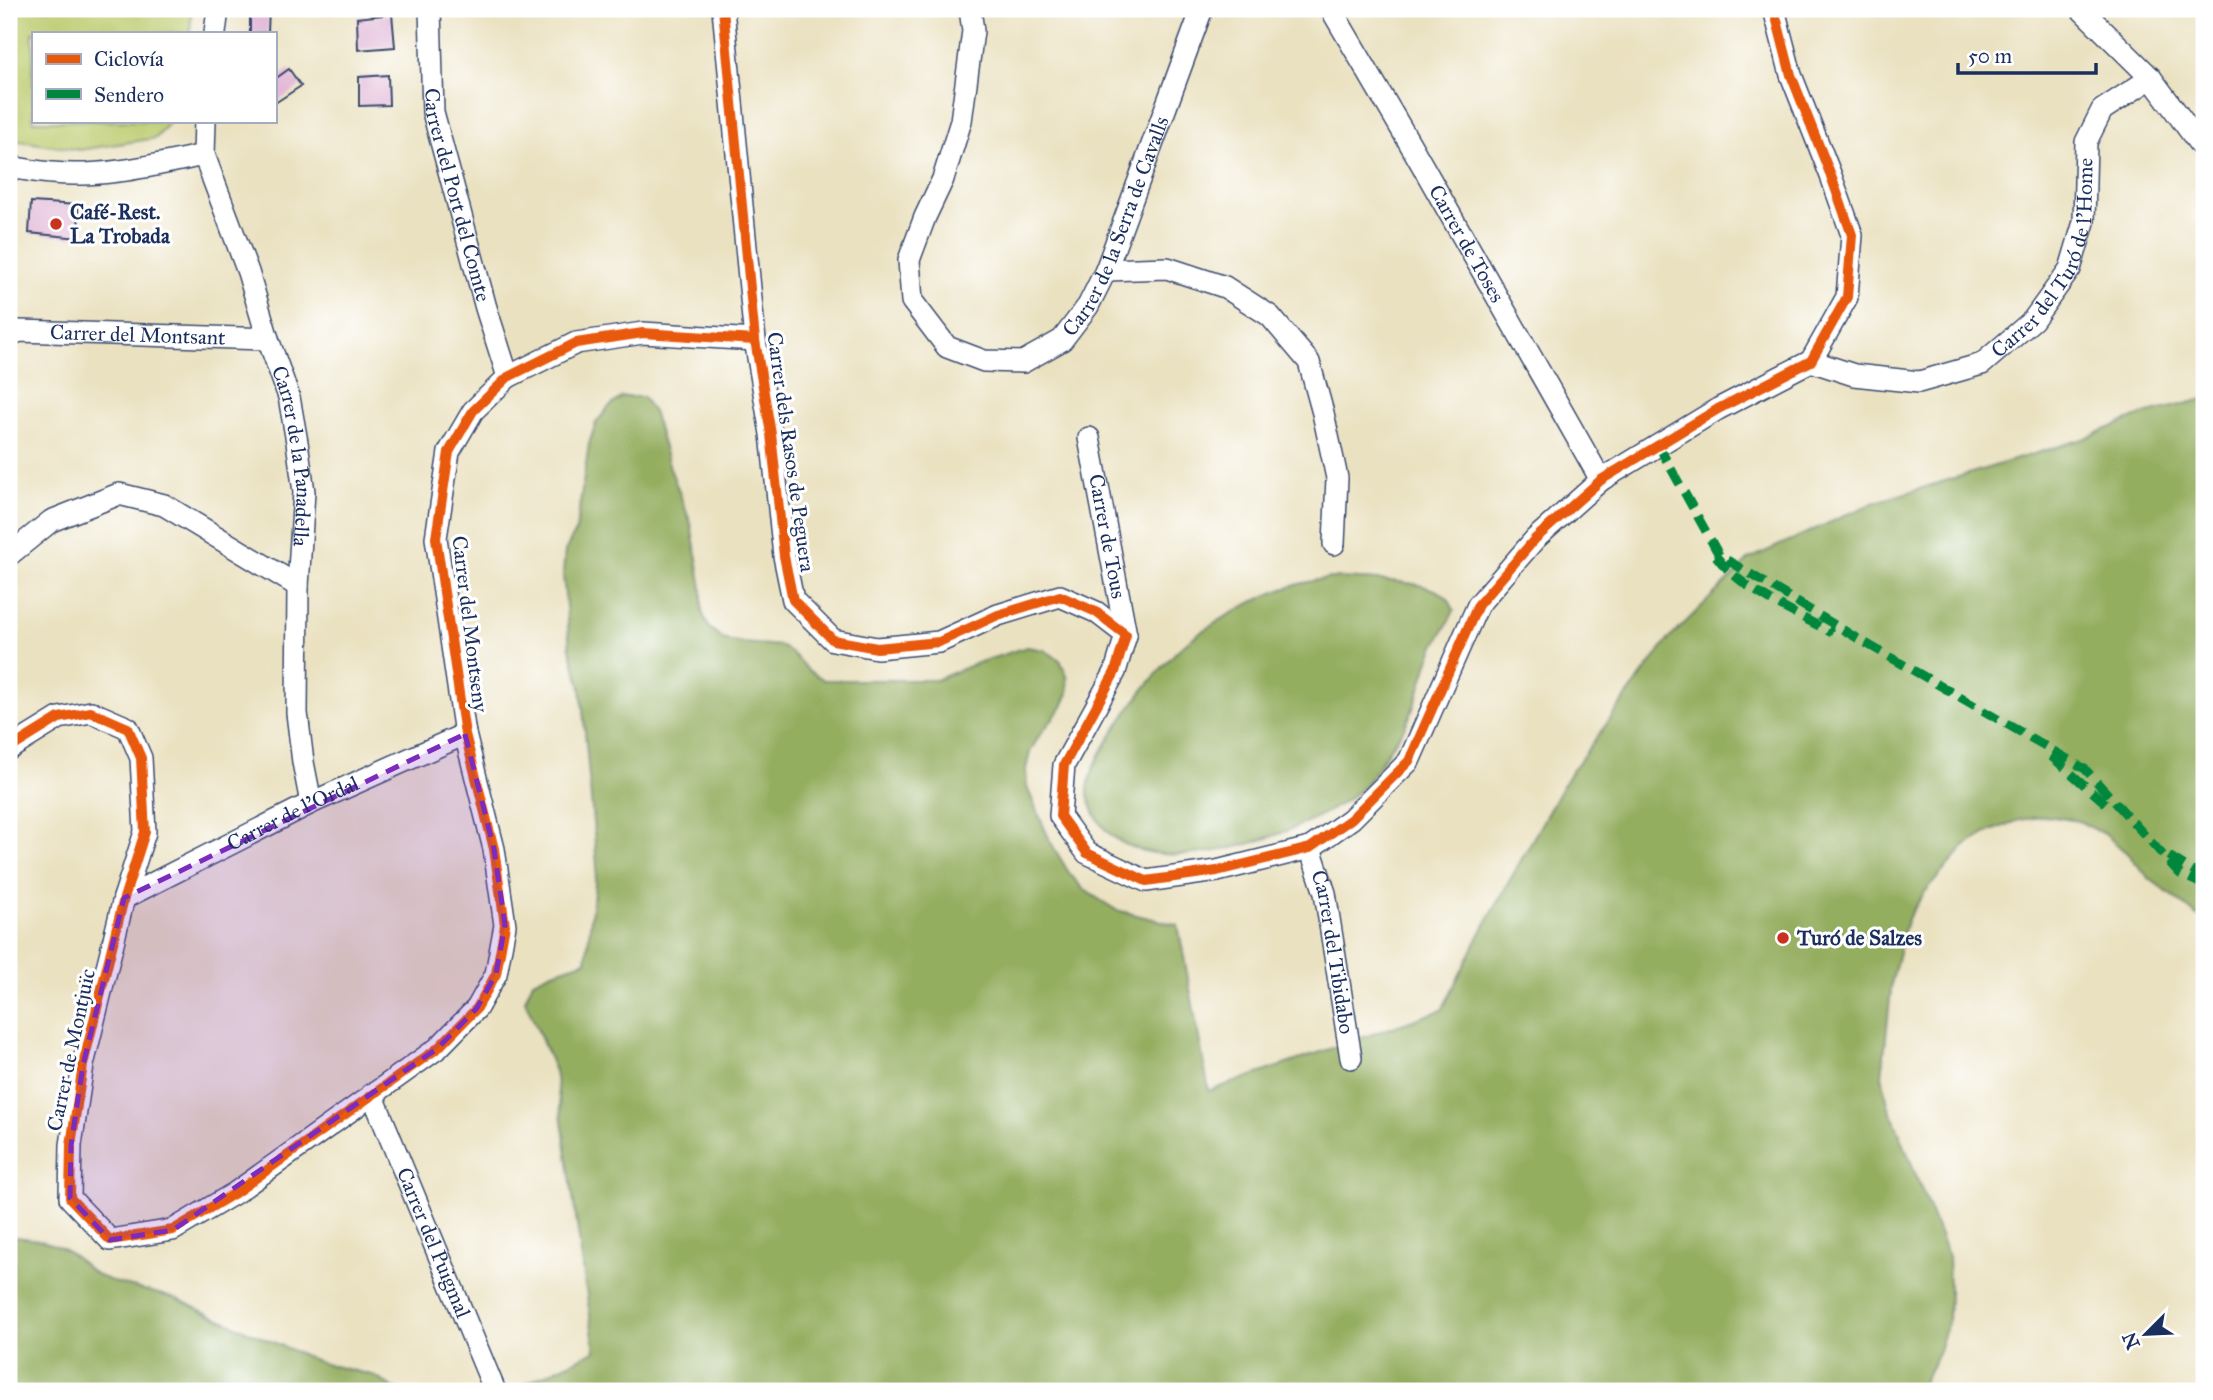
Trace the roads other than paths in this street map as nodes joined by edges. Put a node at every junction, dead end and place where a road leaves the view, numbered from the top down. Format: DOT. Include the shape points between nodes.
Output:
graph roads {
  1 [pos="218,9"];
  2 [pos="430,9"];
  3 [pos="723,9"];
  4 [pos="970,9"];
  5 [pos="1202,9"];
  6 [pos="1331,9"];
  7 [pos="1774,9"];
  8 [pos="2081,9"];
  9 [pos="215,32"];
  10 [pos="2151,78"];
  11 [pos="205,122"];
  12 [pos="2204,150"];
  13 [pos="204,155"];
  14 [pos="9,167"];
  15 [pos="1106,270"];
  16 [pos="9,336"];
  17 [pos="268,339"];
  18 [pos="755,340"];
  19 [pos="1811,361"];
  20 [pos="508,377"];
  21 [pos="1089,438"];
  22 [pos="1601,480"];
  23 [pos="1334,544"];
  24 [pos="9,555"];
  25 [pos="298,586"];
  26 [pos="1126,635"];
  27 [pos="465,734"];
  28 [pos="9,749"];
  29 [pos="311,803"];
  30 [pos="1310,848"];
  31 [pos="124,898"];
  32 [pos="1351,1058"];
  33 [pos="372,1094"];
  34 [pos="495,1391"];
  1 -- 9 [label="street"];
  2 -- 20 [label="street, Carrer del Port del Comte" via="433,112"];
  3 -- 18 [label="street, Carrer dels Rasos de Peguera"];
  4 -- 15 [label="street, Carrer de la Serra de Cavalls" via="973,31 961,121 909,260 912,301 947,347 984,361 1023,362 1062,340 1088,306"];
  5 -- 15 [label="street, Carrer de la Serra de Cavalls"];
  6 -- 22 [label="street, Carrer de Toses"];
  7 -- 19 [label="street" via="1791,75 1852,235 1847,297"];
  8 -- 10 [label="street"];
  10 -- 12 [label="street"];
  10 -- 19 [label="street, Carrer del Turó de l'Home" via="2102,110 2086,142 2084,222 2070,269 2033,320 1982,364 1919,382 1854,375"];
  11 -- 13 [label="street, Carrer de la Panadella"];
  13 -- 14 [label="street" via="101,172 54,173"];
  13 -- 17 [label="street, Carrer de la Panadella"];
  15 -- 23 [label="street" via="1167,268 1225,287 1270,316 1309,362 1336,478"];
  16 -- 17 [label="street, Carrer del Montsant" via="19,331"];
  17 -- 25 [label="street, Carrer de la Panadella" via="289,397 304,492"];
  18 -- 20 [label="street, Carrer del Montseny" via="643,333 604,337 576,343"];
  18 -- 26 [label="street, Carrer dels Rasos de Peguera" via="793,600 833,640 877,648 939,642 998,615 1060,596 1097,612"];
  19 -- 22 [label="street" via="1718,409"];
  20 -- 27 [label="street, Carrer del Montseny" via="473,411 449,452 436,538"];
  21 -- 26 [label="street, Carrer de Tous"];
  22 -- 30 [label="street" via="1535,539 1478,605 1409,761 1351,819"];
  24 -- 25 [label="street" via="51,522 119,494 164,505"];
  25 -- 29 [label="street, Carrer de la Panadella" via="297,713"];
  26 -- 30 [label="street" via="1115,672 1065,765 1060,816 1087,853 1146,881 1217,871"];
  27 -- 29 [label="street, Carrer de l'Ordal"];
  27 -- 33 [label="street, Carrer del Montseny" via="494,849 505,925 496,974 477,1008 438,1048"];
  28 -- 31 [label="street, Carrer de Montjuïc" via="59,718 91,712 128,728 141,758 145,832"];
  29 -- 31 [label="street, Carrer de l'Ordal"];
  30 -- 32 [label="street, Carrer del Tibidabo" via="1325,894"];
  31 -- 33 [label="street, Carrer de Montjuïc" via="83,1065 71,1145 70,1198 110,1240 173,1230"];
  33 -- 34 [label="street, Carrer del Puigmal"];
}
